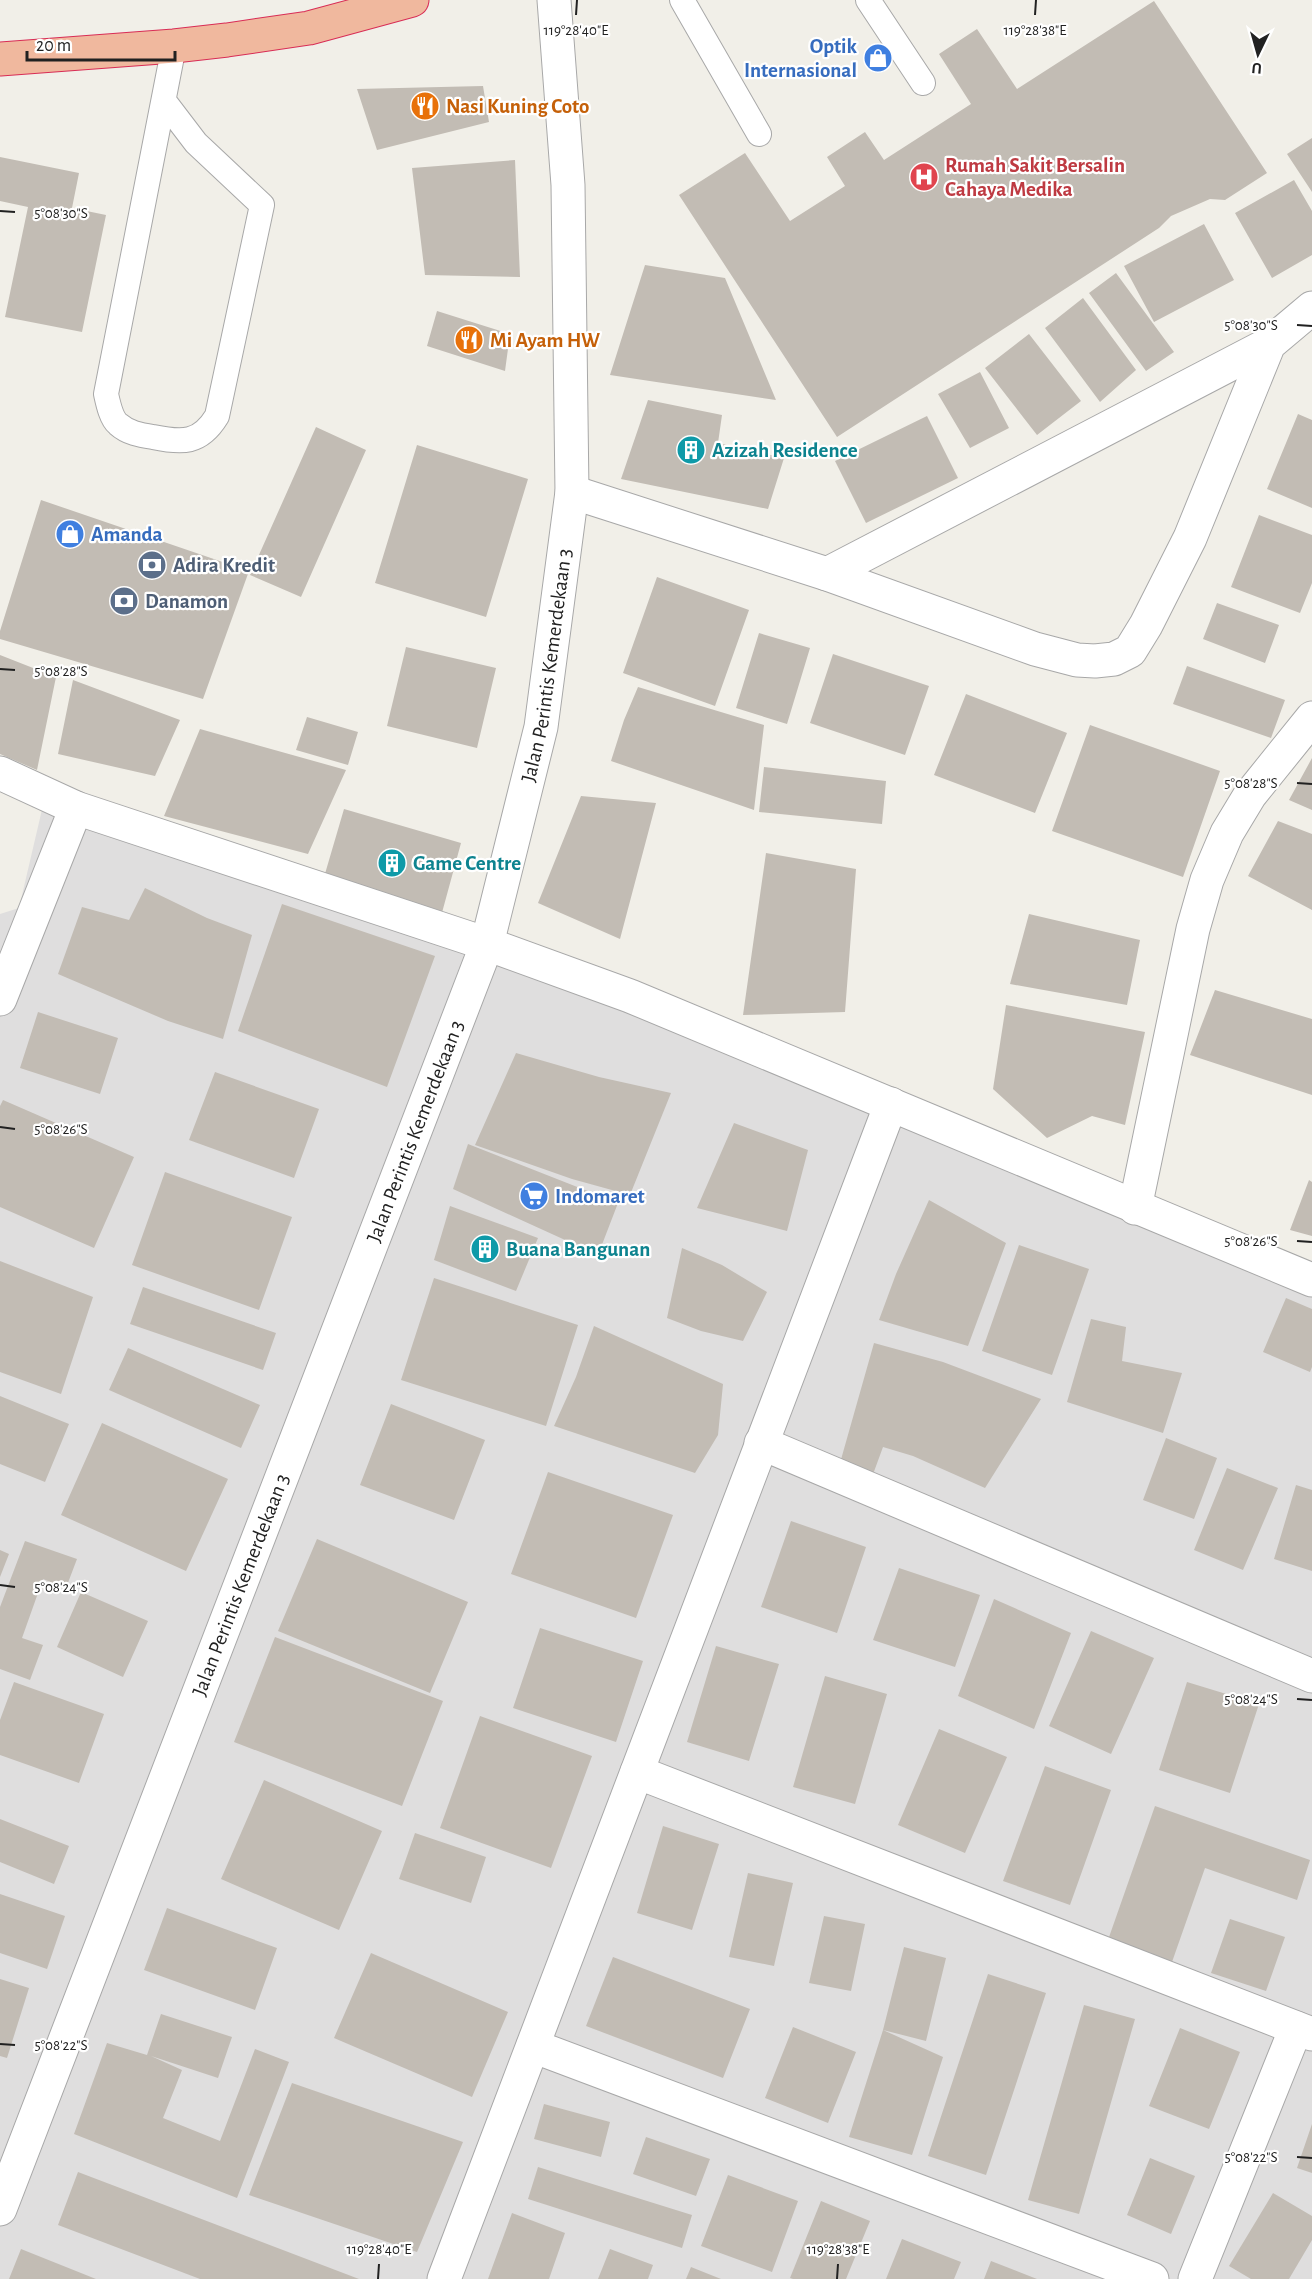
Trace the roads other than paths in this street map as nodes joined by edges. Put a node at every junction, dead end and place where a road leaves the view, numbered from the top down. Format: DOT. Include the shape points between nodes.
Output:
graph roads {
  1 [pos="412,0"];
  2 [pos="554,0"];
  3 [pos="682,0"];
  4 [pos="868,0"];
  5 [pos="174,46"];
  6 [pos="0,60"];
  7 [pos="923,83"];
  8 [pos="164,101"];
  9 [pos="759,134"];
  10 [pos="1312,308"];
  11 [pos="1269,344"];
  12 [pos="572,492"];
  13 [pos="827,574"];
  14 [pos="1312,718"];
  15 [pos="0,772"];
  16 [pos="76,808"];
  17 [pos="487,944"];
  18 [pos="0,999"];
  19 [pos="891,1104"];
  20 [pos="1135,1208"];
  21 [pos="1312,1280"];
  22 [pos="761,1443"];
  23 [pos="1312,1676"];
  24 [pos="637,1772"];
  25 [pos="1304,2031"];
  26 [pos="533,2046"];
  27 [pos="0,2209"];
  28 [pos="444,2279"];
  29 [pos="1152,2279"];
  30 [pos="1195,2279"];
  1 -- 5 [label="highway" via="309,27"];
  2 -- 12 [label="street, Jalan Perintis Kemerdekaan 3" via="568,185"];
  3 -- 9 [label="lane"];
  4 -- 7 [label="lane"];
  5 -- 6 [label="highway"];
  5 -- 8 [label="lane"];
  8 -- 8 [label="lane" via="106,394 117,423 134,434 178,442 194,439 209,429 217,416 262,205 196,143"];
  10 -- 11 [label="street"];
  11 -- 13 [label="street"];
  11 -- 13 [label="street" via="1190,538 1130,651 1114,659 1077,660 1035,649"];
  12 -- 13 [label="street"];
  12 -- 17 [label="street, Jalan Perintis Kemerdekaan 3" via="540,727"];
  14 -- 20 [label="street" via="1250,795 1227,833 1207,880 1193,929"];
  15 -- 16 [label="street"];
  16 -- 17 [label="street"];
  16 -- 18 [label="street"];
  17 -- 19 [label="street" via="630,996"];
  17 -- 27 [label="street, Jalan Perintis Kemerdekaan 3"];
  19 -- 20 [label="street"];
  19 -- 22 [label="street"];
  20 -- 21 [label="street"];
  22 -- 23 [label="street"];
  22 -- 24 [label="street"];
  24 -- 25 [label="street"];
  24 -- 26 [label="street"];
  25 -- 30 [label="street"];
  26 -- 28 [label="street"];
  26 -- 29 [label="street"];
}
